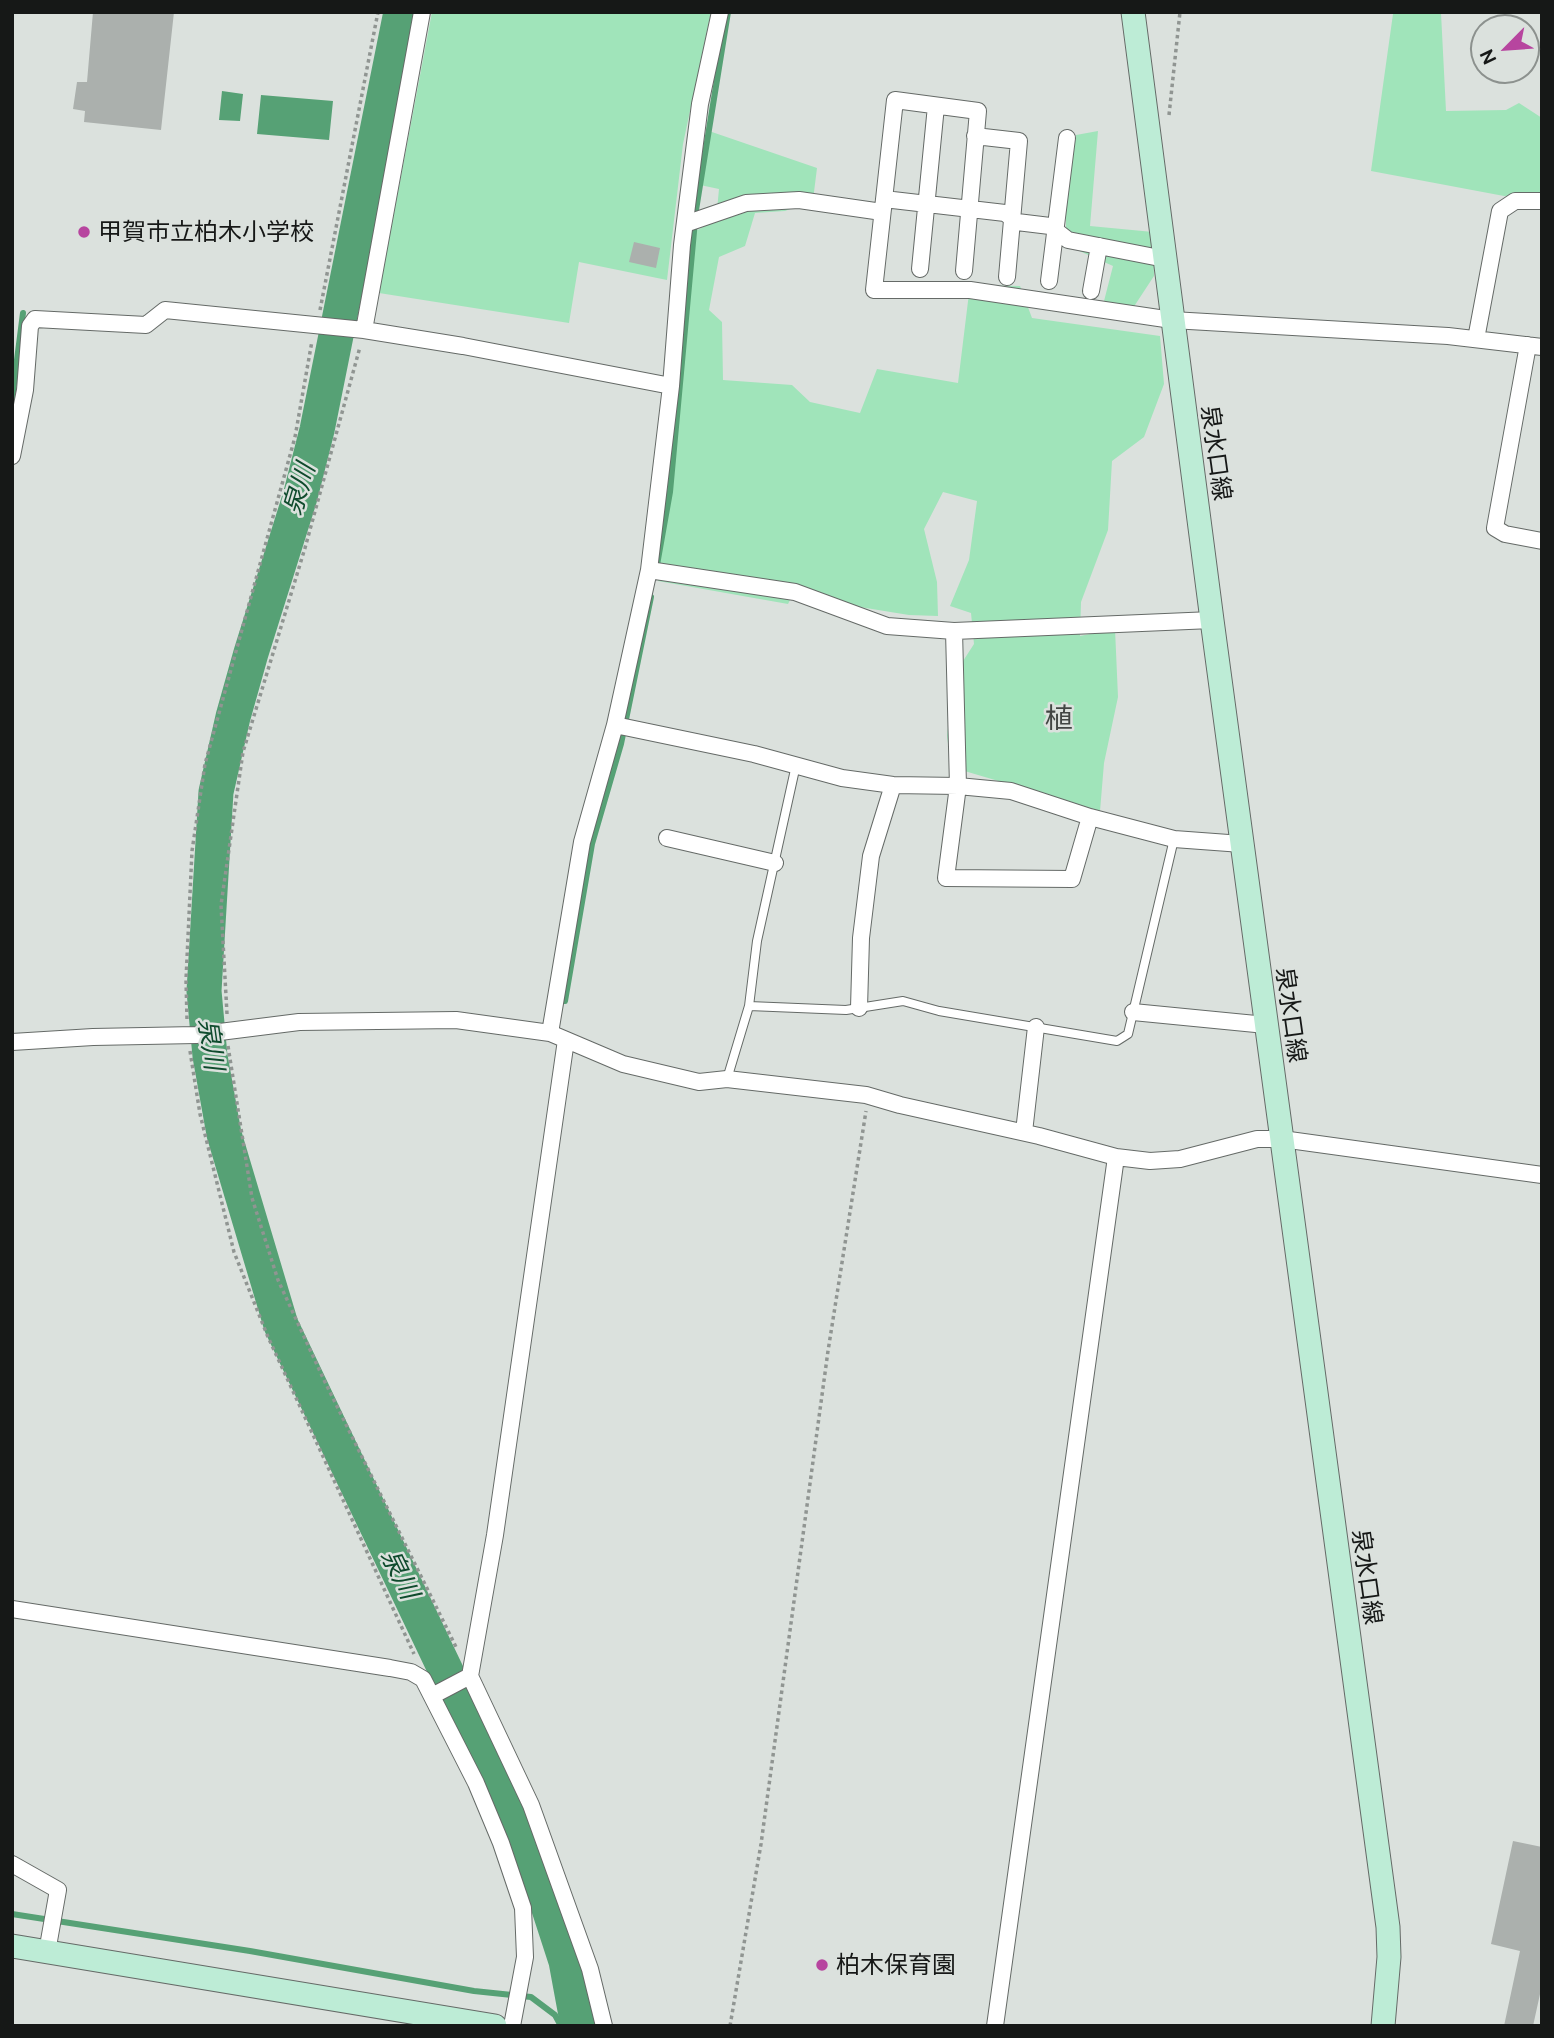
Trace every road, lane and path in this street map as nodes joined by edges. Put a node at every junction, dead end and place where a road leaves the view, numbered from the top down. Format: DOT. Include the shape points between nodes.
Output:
graph roads {
  1 [pos="378,12"];
  2 [pos="422,12"];
  3 [pos="720,12"];
  4 [pos="1133,12"];
  5 [pos="1180,12"];
  6 [pos="936,106"];
  7 [pos="1169,119"];
  8 [pos="975,136"];
  9 [pos="1067,138"];
  10 [pos="1542,201"];
  11 [pos="926,204"];
  12 [pos="883,205"];
  13 [pos="969,209"];
  14 [pos="1012,218"];
  15 [pos="685,224"];
  16 [pos="1055,230"];
  17 [pos="1099,246"];
  18 [pos="1165,259"];
  19 [pos="920,269"];
  20 [pos="964,271"];
  21 [pos="1007,277"];
  22 [pos="1049,281"];
  23 [pos="1091,290"];
  24 [pos="1172,320"];
  25 [pos="320,327"];
  26 [pos="357,330"];
  27 [pos="1476,339"];
  28 [pos="1535,346"];
  29 [pos="671,386"];
  30 [pos="12,456"];
  31 [pos="1542,541"];
  32 [pos="649,570"];
  33 [pos="1212,620"];
  34 [pos="954,631"];
  35 [pos="615,725"];
  36 [pos="796,765"];
  37 [pos="893,785"];
  38 [pos="958,786"];
  39 [pos="1090,817"];
  40 [pos="667,838"];
  41 [pos="1174,839"];
  42 [pos="1242,844"];
  43 [pos="775,863"];
  44 [pos="749,1006"];
  45 [pos="859,1008"];
  46 [pos="1133,1012"];
  47 [pos="1266,1025"];
  48 [pos="1036,1027"];
  49 [pos="225,1031"];
  50 [pos="550,1033"];
  51 [pos="191,1035"];
  52 [pos="566,1040"];
  53 [pos="12,1042"];
  54 [pos="727,1079"];
  55 [pos="866,1095"];
  56 [pos="1024,1132"];
  57 [pos="1282,1139"];
  58 [pos="1116,1157"];
  59 [pos="1542,1175"];
  60 [pos="12,1609"];
  61 [pos="423,1679"];
  62 [pos="467,1679"];
  63 [pos="436,1694"];
  64 [pos="12,1864"];
  65 [pos="12,1946"];
  66 [pos="47,1952"];
  67 [pos="495,2026"];
  68 [pos="512,2026"];
  69 [pos="604,2026"];
  70 [pos="730,2026"];
  71 [pos="995,2026"];
  72 [pos="1383,2026"];
  1 -- 25 [label="path"];
  2 -- 26 [label="street"];
  3 -- 15 [label="street" via="700,104"];
  4 -- 18 [label="main road, 泉水口線"];
  5 -- 7 [label="path"];
  6 -- 8 [label="street" via="978,111"];
  6 -- 11 [label="street"];
  6 -- 12 [label="street" via="895,100"];
  8 -- 13 [label="street"];
  8 -- 14 [label="street" via="1018,141"];
  9 -- 16 [label="street"];
  10 -- 27 [label="street" via="1515,201 1500,211"];
  11 -- 12 [label="street"];
  11 -- 13 [label="street"];
  11 -- 19 [label="street"];
  12 -- 15 [label="street" via="799,200 746,203"];
  12 -- 24 [label="street" via="873,290 970,290"];
  13 -- 14 [label="street"];
  13 -- 20 [label="street"];
  14 -- 16 [label="street"];
  14 -- 21 [label="street"];
  15 -- 29 [label="street"];
  16 -- 17 [label="street" via="1068,240"];
  16 -- 22 [label="street"];
  17 -- 18 [label="street"];
  17 -- 23 [label="street"];
  18 -- 24 [label="main road, 泉水口線"];
  24 -- 27 [label="street"];
  24 -- 33 [label="main road, 泉水口線"];
  25 -- 26 [label="street"];
  25 -- 30 [label="street" via="165,310 146,325 35,319 30,327 25,390"];
  25 -- 51 [label="path" via="308,356 295,437 205,764 192,851 186,980"];
  26 -- 29 [label="street"];
  26 -- 49 [label="path" via="305,548 243,752 221,905"];
  27 -- 28 [label="street"];
  28 -- 31 [label="street" via="1495,528"];
  29 -- 32 [label="street"];
  32 -- 34 [label="street" via="795,592 887,626"];
  32 -- 35 [label="street"];
  33 -- 34 [label="street"];
  33 -- 42 [label="main road, 泉水口線"];
  34 -- 38 [label="street"];
  35 -- 36 [label="street"];
  35 -- 50 [label="street" via="582,842"];
  36 -- 37 [label="street"];
  36 -- 43 [label="lane"];
  37 -- 38 [label="street"];
  37 -- 45 [label="street" via="871,856"];
  38 -- 39 [label="street" via="1011,791"];
  38 -- 39 [label="street" via="946,878 1072,879"];
  39 -- 41 [label="street"];
  40 -- 43 [label="street"];
  41 -- 42 [label="street"];
  41 -- 46 [label="lane"];
  42 -- 47 [label="main road, 泉水口線"];
  43 -- 44 [label="lane" via="757,941"];
  44 -- 45 [label="lane"];
  44 -- 54 [label="lane"];
  45 -- 48 [label="lane" via="903,1001"];
  46 -- 47 [label="street"];
  46 -- 48 [label="lane" via="1128,1034 1117,1041"];
  47 -- 57 [label="main road, 泉水口線"];
  48 -- 56 [label="street"];
  49 -- 50 [label="street" via="299,1022 456,1020"];
  49 -- 51 [label="street"];
  49 -- 62 [label="path" via="252,1198 278,1280"];
  50 -- 52 [label="street"];
  51 -- 53 [label="street"];
  51 -- 61 [label="path" via="200,1114 234,1252"];
  52 -- 54 [label="street" via="634,1066 699,1082"];
  52 -- 62 [label="street" via="495,1535"];
  54 -- 55 [label="street"];
  55 -- 56 [label="street"];
  55 -- 70 [label="path" via="761,1844"];
  56 -- 58 [label="street"];
  57 -- 58 [label="street" via="1257,1139 1180,1158"];
  57 -- 59 [label="street"];
  57 -- 72 [label="main road, 泉水口線" via="1388,1927"];
  58 -- 71 [label="street"];
  60 -- 61 [label="street" via="390,1668"];
  61 -- 63 [label="street"];
  62 -- 63 [label="street"];
  62 -- 69 [label="street" via="531,1805 590,1969"];
  63 -- 68 [label="street" via="501,1843 523,1908 525,1957"];
  64 -- 66 [label="street" via="58,1889"];
  65 -- 66 [label="main road"];
  66 -- 67 [label="main road"];
}
